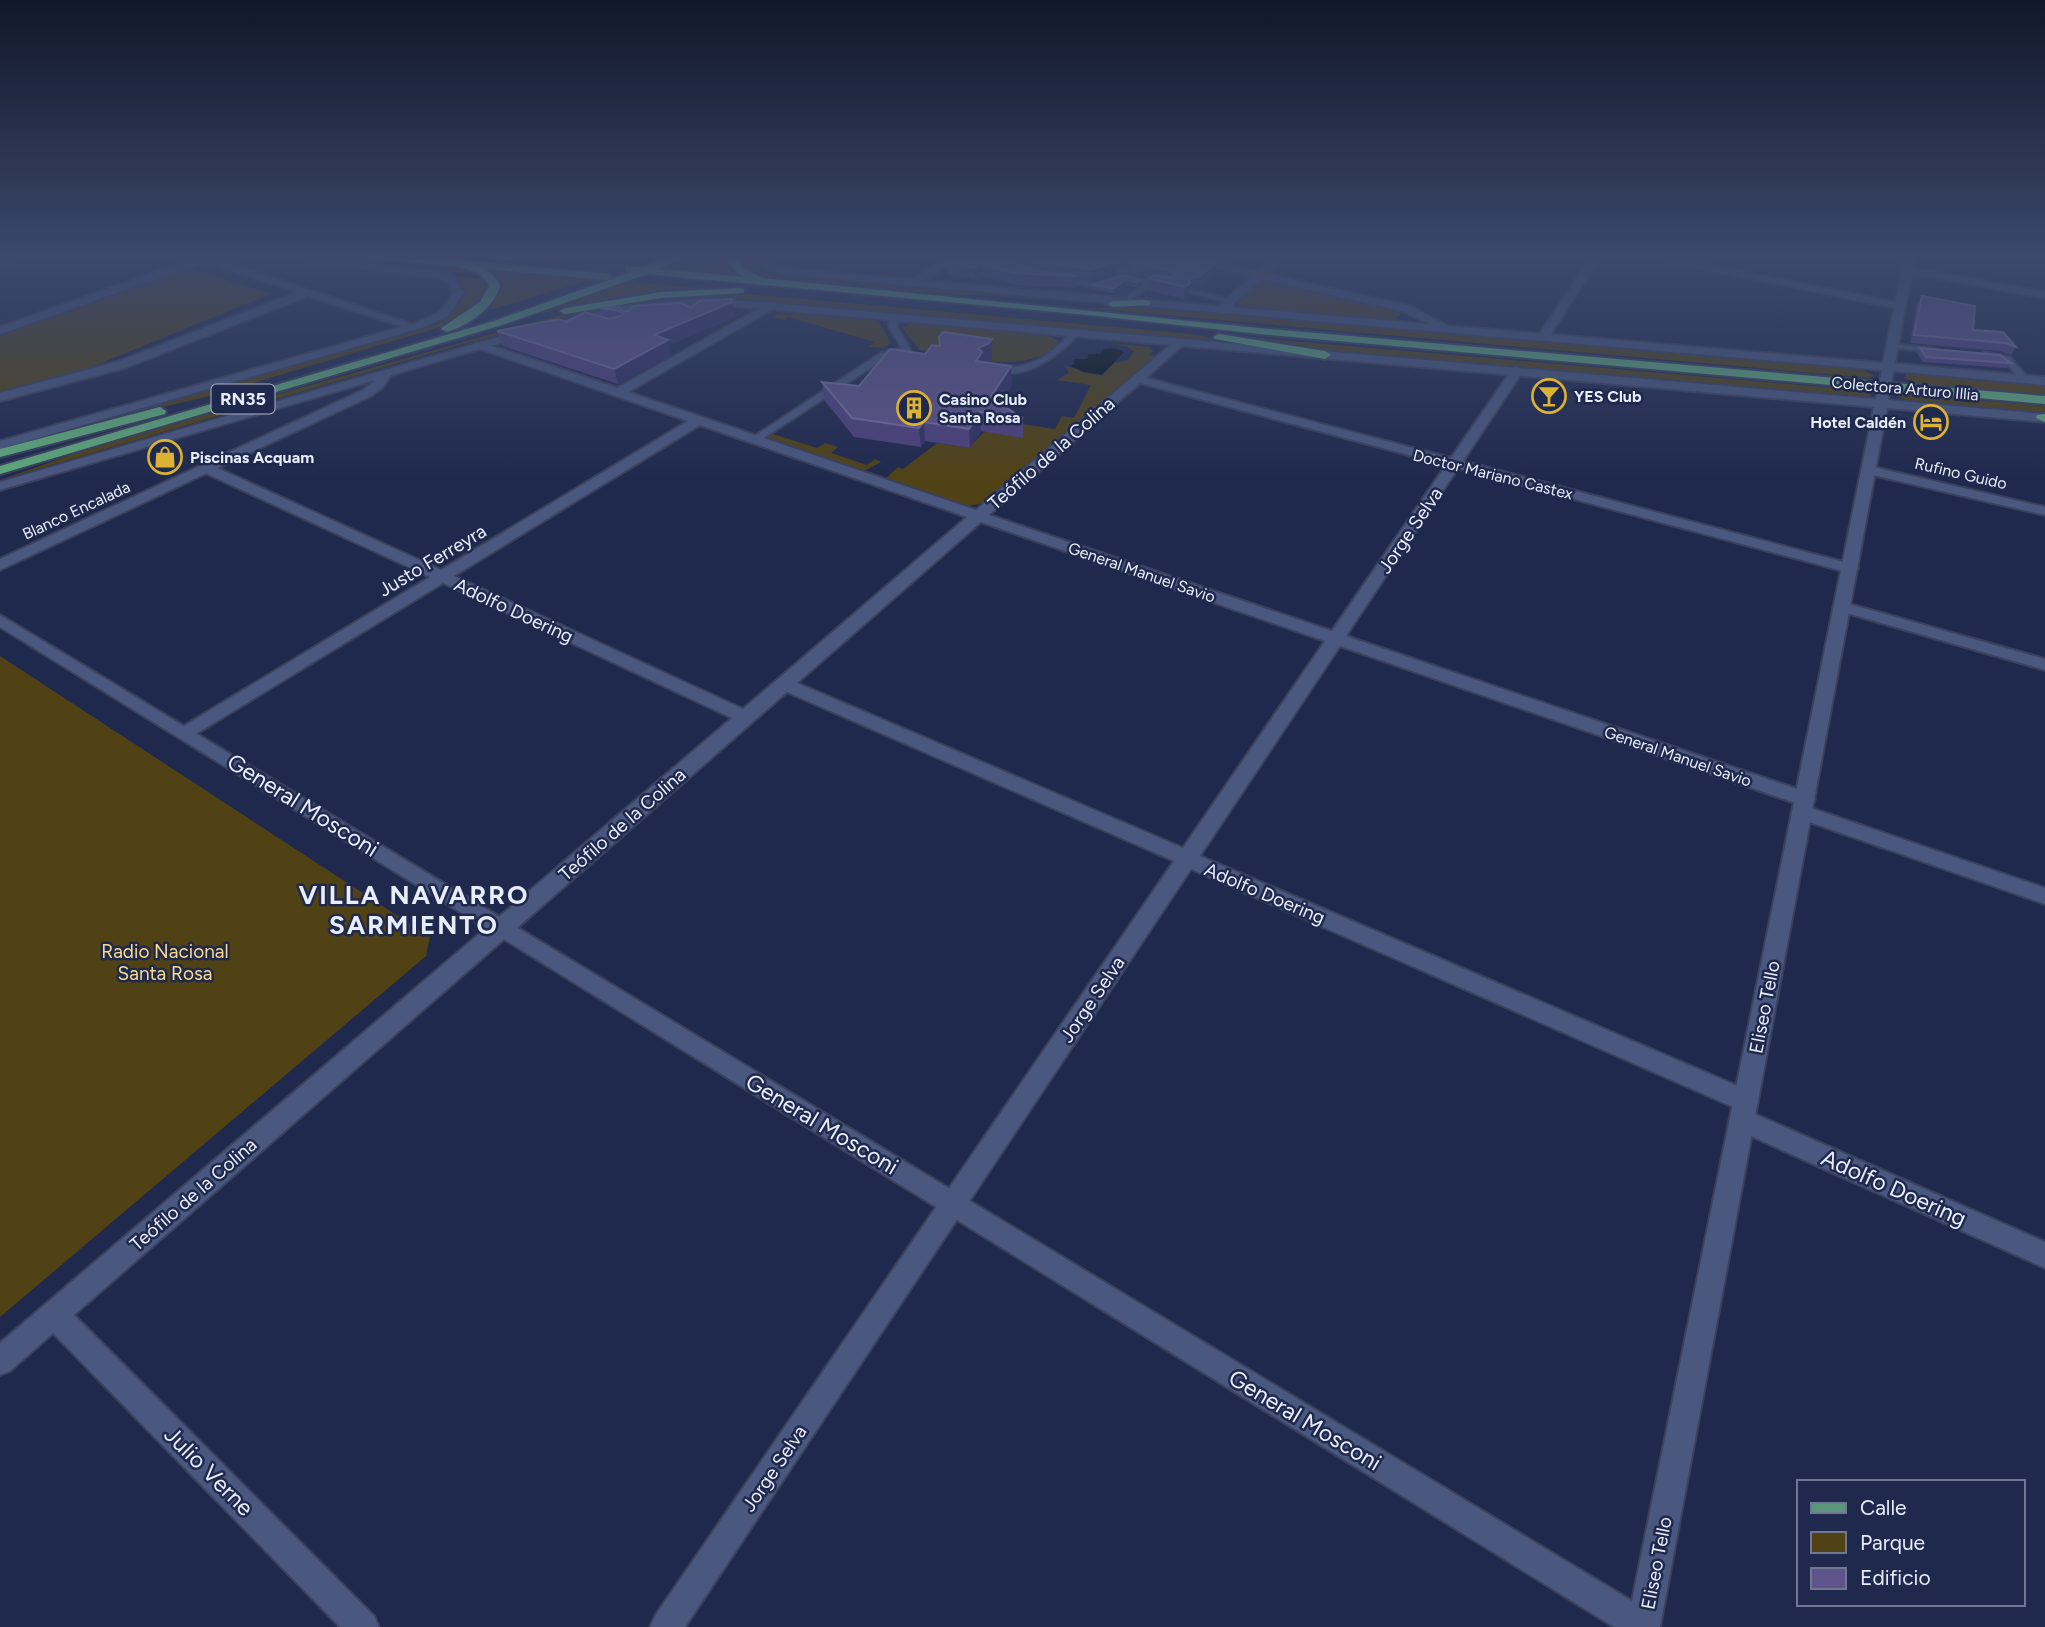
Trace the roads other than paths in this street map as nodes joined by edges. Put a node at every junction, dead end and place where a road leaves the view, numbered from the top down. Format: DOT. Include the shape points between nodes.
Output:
graph roads {
  1 [pos="208,331"];
  2 [pos="400,331"];
  3 [pos="443,331"];
  4 [pos="470,331"];
  5 [pos="486,331"];
  6 [pos="530,331"];
  7 [pos="729,331"];
  8 [pos="895,331"];
  9 [pos="1051,331"];
  10 [pos="1177,331"];
  11 [pos="1252,331"];
  12 [pos="1258,331"];
  13 [pos="1461,331"];
  14 [pos="1548,331"];
  15 [pos="1894,331"];
  16 [pos="1269,332"];
  17 [pos="1075,333"];
  18 [pos="692,335"];
  19 [pos="1543,338"];
  20 [pos="1180,342"];
  21 [pos="480,345"];
  22 [pos="703,346"];
  23 [pos="1891,346"];
  24 [pos="905,350"];
  25 [pos="1943,351"];
  26 [pos="1982,354"];
  27 [pos="391,355"];
  28 [pos="1325,355"];
  29 [pos="919,358"];
  30 [pos="985,367"];
  31 [pos="1887,367"];
  32 [pos="388,371"];
  33 [pos="1517,371"];
  34 [pos="1137,379"];
  35 [pos="2025,379"];
  36 [pos="2045,381"];
  37 [pos="1884,387"];
  38 [pos="619,392"];
  39 [pos="0,397"];
  40 [pos="2045,400"];
  41 [pos="1882,403"];
  42 [pos="185,406"];
  43 [pos="2044,418"];
  44 [pos="699,420"];
  45 [pos="782,423"];
  46 [pos="751,438"];
  47 [pos="0,445"];
  48 [pos="0,453"];
  49 [pos="0,460"];
  50 [pos="1455,464"];
  51 [pos="206,468"];
  52 [pos="1869,470"];
  53 [pos="0,472"];
  54 [pos="0,485"];
  55 [pos="2045,511"];
  56 [pos="979,516"];
  57 [pos="0,565"];
  58 [pos="1850,568"];
  59 [pos="442,577"];
  60 [pos="1842,607"];
  61 [pos="0,620"];
  62 [pos="1336,639"];
  63 [pos="2045,666"];
  64 [pos="784,684"];
  65 [pos="746,717"];
  66 [pos="185,733"];
  67 [pos="1803,806"];
  68 [pos="1187,859"];
  69 [pos="2045,896"];
  70 [pos="502,928"];
  71 [pos="1744,1111"];
  72 [pos="953,1204"];
  73 [pos="2045,1255"];
  74 [pos="54,1314"];
  75 [pos="0,1361"];
  76 [pos="363,1627"];
  77 [pos="666,1627"];
  78 [pos="1643,1627"];
  1 -- 39 [label="street" via="121,365"];
  2 -- 47 [label="street"];
  3 -- 42 [label="highway, RN35"];
  4 -- 27 [label="highway, RN35"];
  5 -- 27 [label="highway"];
  6 -- 21 [label="street"];
  7 -- 22 [label="street"];
  8 -- 24 [label="lane"];
  9 -- 17 [label="street, Colectora Arturo Illia"];
  10 -- 28 [label="highway"];
  11 -- 16 [label="highway"];
  12 -- 16 [label="highway"];
  13 -- 19 [label="street, Colectora Arturo Illia"];
  14 -- 19 [label="street"];
  15 -- 23 [label="street, Eliseo Tello"];
  16 -- 37 [label="highway"];
  17 -- 20 [label="street, Colectora Arturo Illia"];
  17 -- 30 [label="lane" via="1056,354 1026,367"];
  18 -- 22 [label="street"];
  19 -- 31 [label="street, Colectora Arturo Illia"];
  20 -- 28 [label="street, Colectora Arturo Illia"];
  20 -- 34 [label="street, Teófilo de la Colina"];
  21 -- 32 [label="street"];
  21 -- 38 [label="street, General Manuel Savio"];
  22 -- 38 [label="street" via="654,377"];
  23 -- 25 [label="lane"];
  23 -- 31 [label="street, Eliseo Tello"];
  24 -- 29 [label="lane"];
  24 -- 45 [label="lane" via="884,355"];
  26 -- 35 [label="lane" via="2005,358"];
  27 -- 53 [label="highway, RN35"];
  28 -- 33 [label="street, Colectora Arturo Illia"];
  31 -- 35 [label="street, Colectora Arturo Illia"];
  31 -- 37 [label="street, Eliseo Tello"];
  32 -- 51 [label="street, Blanco Encalada" via="367,393"];
  32 -- 54 [label="street"];
  33 -- 41 [label="street, Colectora Arturo Illia"];
  33 -- 50 [label="street, Jorge Selva"];
  34 -- 50 [label="street, Doctor Mariano Castex"];
  34 -- 56 [label="street, Teófilo de la Colina"];
  35 -- 36 [label="street, Colectora Arturo Illia"];
  37 -- 40 [label="highway"];
  37 -- 41 [label="street, Eliseo Tello"];
  38 -- 44 [label="street, General Manuel Savio"];
  41 -- 43 [label="street, Colectora Arturo Illia"];
  41 -- 52 [label="street, Eliseo Tello"];
  42 -- 48 [label="highway"];
  42 -- 49 [label="highway, RN35"];
  44 -- 46 [label="street, General Manuel Savio"];
  44 -- 59 [label="street, Justo Ferreyra"];
  45 -- 46 [label="lane"];
  45 -- 46 [label="lane" via="772,419"];
  46 -- 56 [label="street, General Manuel Savio"];
  50 -- 58 [label="street, Doctor Mariano Castex"];
  50 -- 62 [label="street, Jorge Selva"];
  51 -- 57 [label="street, Blanco Encalada"];
  51 -- 59 [label="street, Adolfo Doering"];
  52 -- 55 [label="street, Rufino Guido"];
  52 -- 58 [label="street, Eliseo Tello"];
  56 -- 62 [label="street, General Manuel Savio"];
  56 -- 64 [label="street, Teófilo de la Colina"];
  58 -- 60 [label="street, Eliseo Tello"];
  59 -- 65 [label="street, Adolfo Doering"];
  59 -- 66 [label="street, Justo Ferreyra"];
  60 -- 63 [label="street"];
  60 -- 67 [label="street, Eliseo Tello"];
  61 -- 66 [label="street, General Mosconi"];
  62 -- 67 [label="street, General Manuel Savio"];
  62 -- 68 [label="street, Jorge Selva"];
  64 -- 65 [label="street, Teófilo de la Colina"];
  64 -- 68 [label="street, Adolfo Doering"];
  65 -- 70 [label="street, Teófilo de la Colina"];
  66 -- 70 [label="street, General Mosconi"];
  67 -- 69 [label="street, General Manuel Savio"];
  67 -- 71 [label="street, Eliseo Tello"];
  68 -- 71 [label="street, Adolfo Doering"];
  68 -- 72 [label="street, Jorge Selva"];
  70 -- 72 [label="street, General Mosconi"];
  70 -- 74 [label="street, Teófilo de la Colina"];
  71 -- 73 [label="street, Adolfo Doering"];
  71 -- 78 [label="street, Eliseo Tello"];
  72 -- 77 [label="street, Jorge Selva"];
  72 -- 78 [label="street, General Mosconi"];
  74 -- 75 [label="street, Teófilo de la Colina"];
  74 -- 76 [label="street, Julio Verne"];
}
